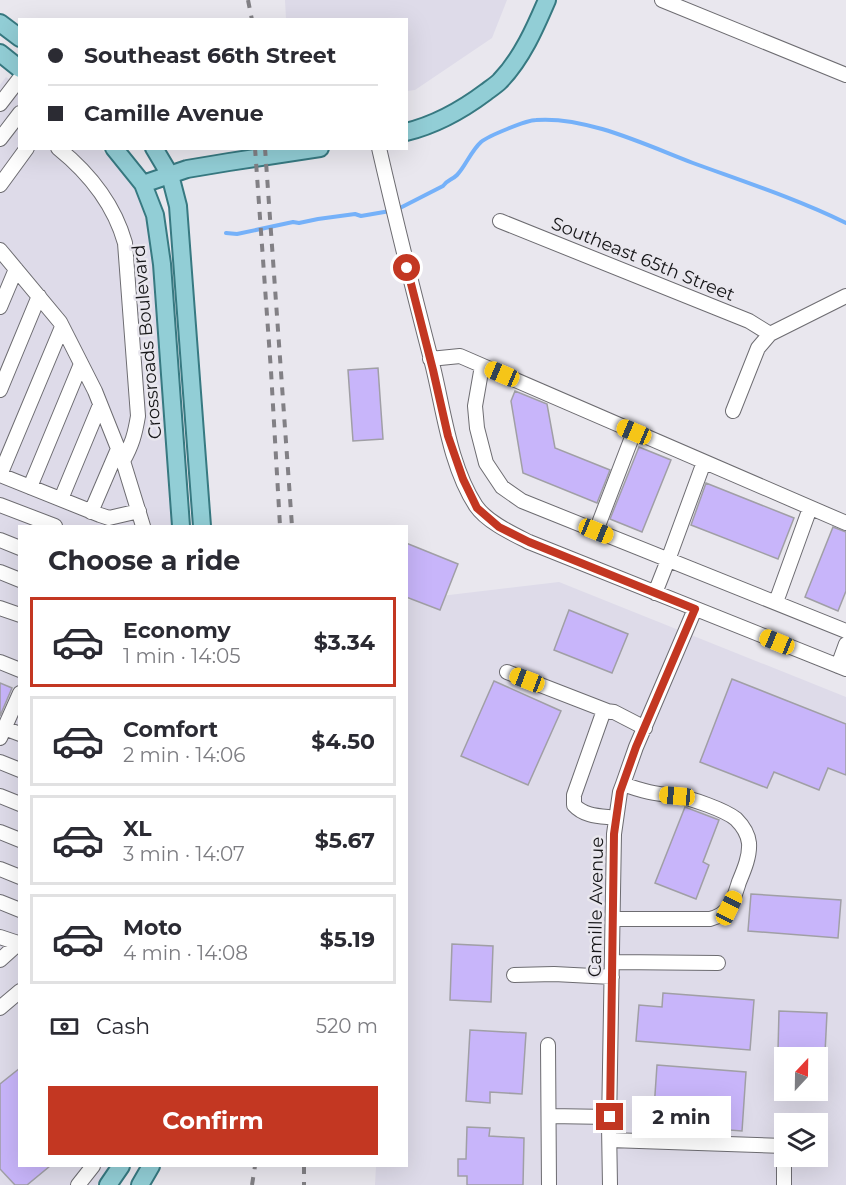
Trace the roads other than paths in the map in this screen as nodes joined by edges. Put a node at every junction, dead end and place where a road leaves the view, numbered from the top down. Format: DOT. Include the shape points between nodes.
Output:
graph roads {
  1 [pos="548,0"];
  2 [pos="662,0"];
  3 [pos="0,23"];
  4 [pos="18,36"];
  5 [pos="0,53"];
  6 [pos="18,67"];
  7 [pos="846,75"];
  8 [pos="18,81"];
  9 [pos="0,104"];
  10 [pos="18,116"];
  11 [pos="408,131"];
  12 [pos="0,139"];
  13 [pos="26,150"];
  14 [pos="60,150"];
  15 [pos="116,150"];
  16 [pos="155,150"];
  17 [pos="307,150"];
  18 [pos="379,150"];
  19 [pos="170,175"];
  20 [pos="143,184"];
  21 [pos="0,185"];
  22 [pos="500,221"];
  23 [pos="0,250"];
  24 [pos="16,268"];
  25 [pos="39,296"];
  26 [pos="846,296"];
  27 [pos="0,308"];
  28 [pos="62,327"];
  29 [pos="770,334"];
  30 [pos="430,359"];
  31 [pos="81,364"];
  32 [pos="482,366"];
  33 [pos="0,390"];
  34 [pos="100,405"];
  35 [pos="733,411"];
  36 [pos="634,432"];
  37 [pos="120,455"];
  38 [pos="704,462"];
  39 [pos="0,475"];
  40 [pos="30,487"];
  41 [pos="61,499"];
  42 [pos="0,505"];
  43 [pos="810,508"];
  44 [pos="139,511"];
  45 [pos="91,512"];
  46 [pos="846,523"];
  47 [pos="52,525"];
  48 [pos="143,525"];
  49 [pos="182,525"];
  50 [pos="202,525"];
  51 [pos="596,531"];
  52 [pos="0,540"];
  53 [pos="18,547"];
  54 [pos="668,560"];
  55 [pos="0,572"];
  56 [pos="18,579"];
  57 [pos="655,593"];
  58 [pos="776,602"];
  59 [pos="0,608"];
  60 [pos="695,609"];
  61 [pos="18,614"];
  62 [pos="846,631"];
  63 [pos="846,644"];
  64 [pos="0,662"];
  65 [pos="842,667"];
  66 [pos="18,669"];
  67 [pos="507,672"];
  68 [pos="18,698"];
  69 [pos="610,712"];
  70 [pos="645,728"];
  71 [pos="2,733"];
  72 [pos="18,734"];
  73 [pos="0,762"];
  74 [pos="18,769"];
  75 [pos="623,784"];
  76 [pos="0,796"];
  77 [pos="18,803"];
  78 [pos="616,818"];
  79 [pos="0,832"];
  80 [pos="18,839"];
  81 [pos="0,869"];
  82 [pos="18,876"];
  83 [pos="0,902"];
  84 [pos="18,909"];
  85 [pos="614,919"];
  86 [pos="0,937"];
  87 [pos="18,943"];
  88 [pos="18,944"];
  89 [pos="0,960"];
  90 [pos="613,962"];
  91 [pos="718,963"];
  92 [pos="514,975"];
  93 [pos="612,976"];
  94 [pos="17,998"];
  95 [pos="0,1008"];
  96 [pos="548,1045"];
  97 [pos="549,1116"];
  98 [pos="610,1117"];
  99 [pos="610,1140"];
  100 [pos="92,1167"];
  101 [pos="121,1167"];
  102 [pos="78,1185"];
  103 [pos="108,1185"];
  104 [pos="549,1185"];
  105 [pos="610,1185"];
  106 [pos="784,1185"];
  1 -- 11 [label="main road" via="522,51 500,81 452,114"];
  2 -- 7 [label="street"];
  3 -- 4 [label="main road"];
  5 -- 6 [label="main road"];
  8 -- 9 [label="street"];
  10 -- 12 [label="street"];
  13 -- 21 [label="street"];
  14 -- 37 [label="street" via="100,192 125,243 138,416 132,445"];
  15 -- 20 [label="main road, Crossroads Boulevard"];
  16 -- 19 [label="main road"];
  17 -- 19 [label="main road"];
  18 -- 30 [label="street"];
  19 -- 20 [label="main road"];
  19 -- 50 [label="main road" via="178,206"];
  20 -- 49 [label="main road, Crossroads Boulevard" via="155,215 162,264"];
  22 -- 29 [label="street, Southeast 65th Street" via="749,321"];
  23 -- 24 [label="street"];
  24 -- 25 [label="street"];
  24 -- 27 [label="street"];
  25 -- 28 [label="street"];
  25 -- 33 [label="street"];
  26 -- 29 [label="street"];
  28 -- 31 [label="street"];
  28 -- 39 [label="street"];
  29 -- 35 [label="street" via="758,348"];
  30 -- 32 [label="street" via="460,356"];
  30 -- 57 [label="street" via="448,436 477,508 499,527 529,542"];
  31 -- 34 [label="street"];
  31 -- 40 [label="street"];
  32 -- 36 [label="street"];
  32 -- 51 [label="street" via="475,406 477,428 486,463 502,487 522,501"];
  34 -- 37 [label="street"];
  34 -- 41 [label="street"];
  36 -- 38 [label="street"];
  36 -- 51 [label="street"];
  37 -- 44 [label="street"];
  37 -- 45 [label="street"];
  38 -- 43 [label="street"];
  38 -- 54 [label="street"];
  39 -- 40 [label="street"];
  40 -- 41 [label="street"];
  41 -- 45 [label="street"];
  42 -- 47 [label="street"];
  43 -- 46 [label="street"];
  43 -- 58 [label="street"];
  44 -- 45 [label="street" via="109,518"];
  44 -- 48 [label="street"];
  51 -- 54 [label="street"];
  52 -- 53 [label="street"];
  54 -- 57 [label="street"];
  54 -- 58 [label="street"];
  55 -- 56 [label="street"];
  57 -- 60 [label="street"];
  58 -- 62 [label="street"];
  59 -- 61 [label="street"];
  60 -- 65 [label="street"];
  60 -- 70 [label="street, Camille Avenue"];
  63 -- 65 [label="street"];
  64 -- 66 [label="street"];
  67 -- 69 [label="street"];
  68 -- 71 [label="street"];
  69 -- 70 [label="street"];
  69 -- 78 [label="street" via="603,713 574,795 574,805 587,814"];
  70 -- 75 [label="street, Camille Avenue"];
  71 -- 72 [label="street"];
  73 -- 74 [label="street"];
  75 -- 78 [label="street, Camille Avenue"];
  75 -- 85 [label="street" via="693,800 735,819 749,841 748,858 735,896 721,916"];
  76 -- 77 [label="street"];
  78 -- 85 [label="street, Camille Avenue"];
  79 -- 80 [label="street"];
  81 -- 82 [label="street"];
  83 -- 84 [label="street"];
  85 -- 90 [label="street, Camille Avenue"];
  86 -- 87 [label="street"];
  88 -- 89 [label="street"];
  90 -- 91 [label="street"];
  90 -- 93 [label="street, Camille Avenue"];
  92 -- 93 [label="street"];
  93 -- 98 [label="street, Camille Avenue"];
  94 -- 95 [label="street"];
  96 -- 97 [label="street"];
  97 -- 98 [label="street"];
  97 -- 104 [label="street"];
  98 -- 99 [label="street, Camille Avenue"];
  99 -- 105 [label="street, Camille Avenue"];
  99 -- 106 [label="street" via="784,1146"];
  100 -- 102 [label="street"];
  101 -- 103 [label="main road"];
}
